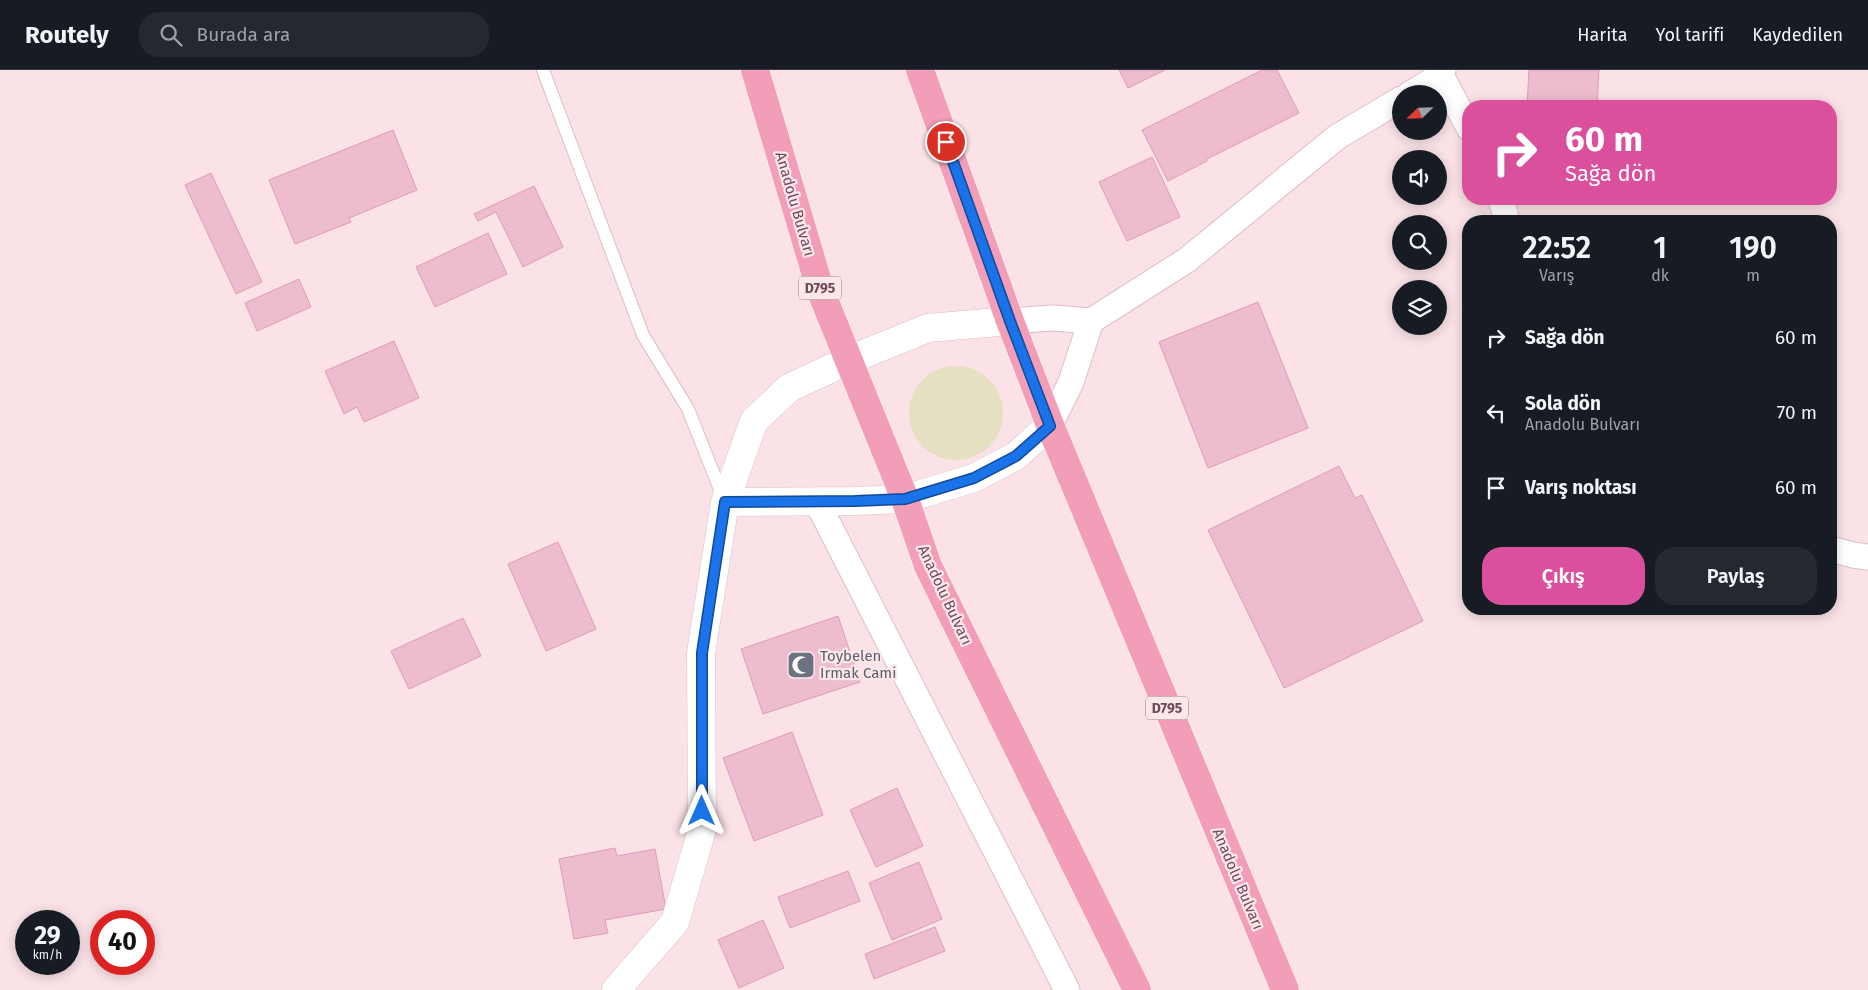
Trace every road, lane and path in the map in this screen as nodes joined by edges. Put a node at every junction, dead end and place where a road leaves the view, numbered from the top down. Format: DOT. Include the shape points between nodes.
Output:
graph roads {
  1 [pos="543,70"];
  2 [pos="756,70"];
  3 [pos="920,70"];
  4 [pos="1442,72"];
  5 [pos="1423,85"];
  6 [pos="1392,104"];
  7 [pos="1462,113"];
  8 [pos="1010,321"];
  9 [pos="1091,321"];
  10 [pos="849,360"];
  11 [pos="1050,426"];
  12 [pos="905,499"];
  13 [pos="725,502"];
  14 [pos="817,502"];
  15 [pos="616,990"];
  16 [pos="1067,990"];
  17 [pos="1137,990"];
  18 [pos="1284,990"];
  1 -- 13 [label="lane" via="643,335 688,409"];
  2 -- 10 [label="highway, Anadolu Bulvarı / D795" via="821,292"];
  3 -- 8 [label="highway, Anadolu Bulvarı / D795"];
  4 -- 5 [label="street"];
  4 -- 7 [label="street"];
  6 -- 9 [label="street" via="1337,137 1187,260"];
  8 -- 9 [label="street" via="1052,318"];
  8 -- 10 [label="street" via="928,328"];
  8 -- 11 [label="highway, Anadolu Bulvarı / D795"];
  9 -- 11 [label="street" via="1071,382"];
  10 -- 12 [label="highway, Anadolu Bulvarı / D795"];
  10 -- 13 [label="street" via="788,388 754,421"];
  11 -- 12 [label="street" via="1016,456 974,478"];
  11 -- 18 [label="highway, Anadolu Bulvarı / D795"];
  12 -- 14 [label="street"];
  12 -- 17 [label="highway, Anadolu Bulvarı / D795" via="928,566"];
  13 -- 14 [label="street"];
  13 -- 15 [label="street" via="702,653 702,830 675,922"];
  14 -- 16 [label="street"];
}
